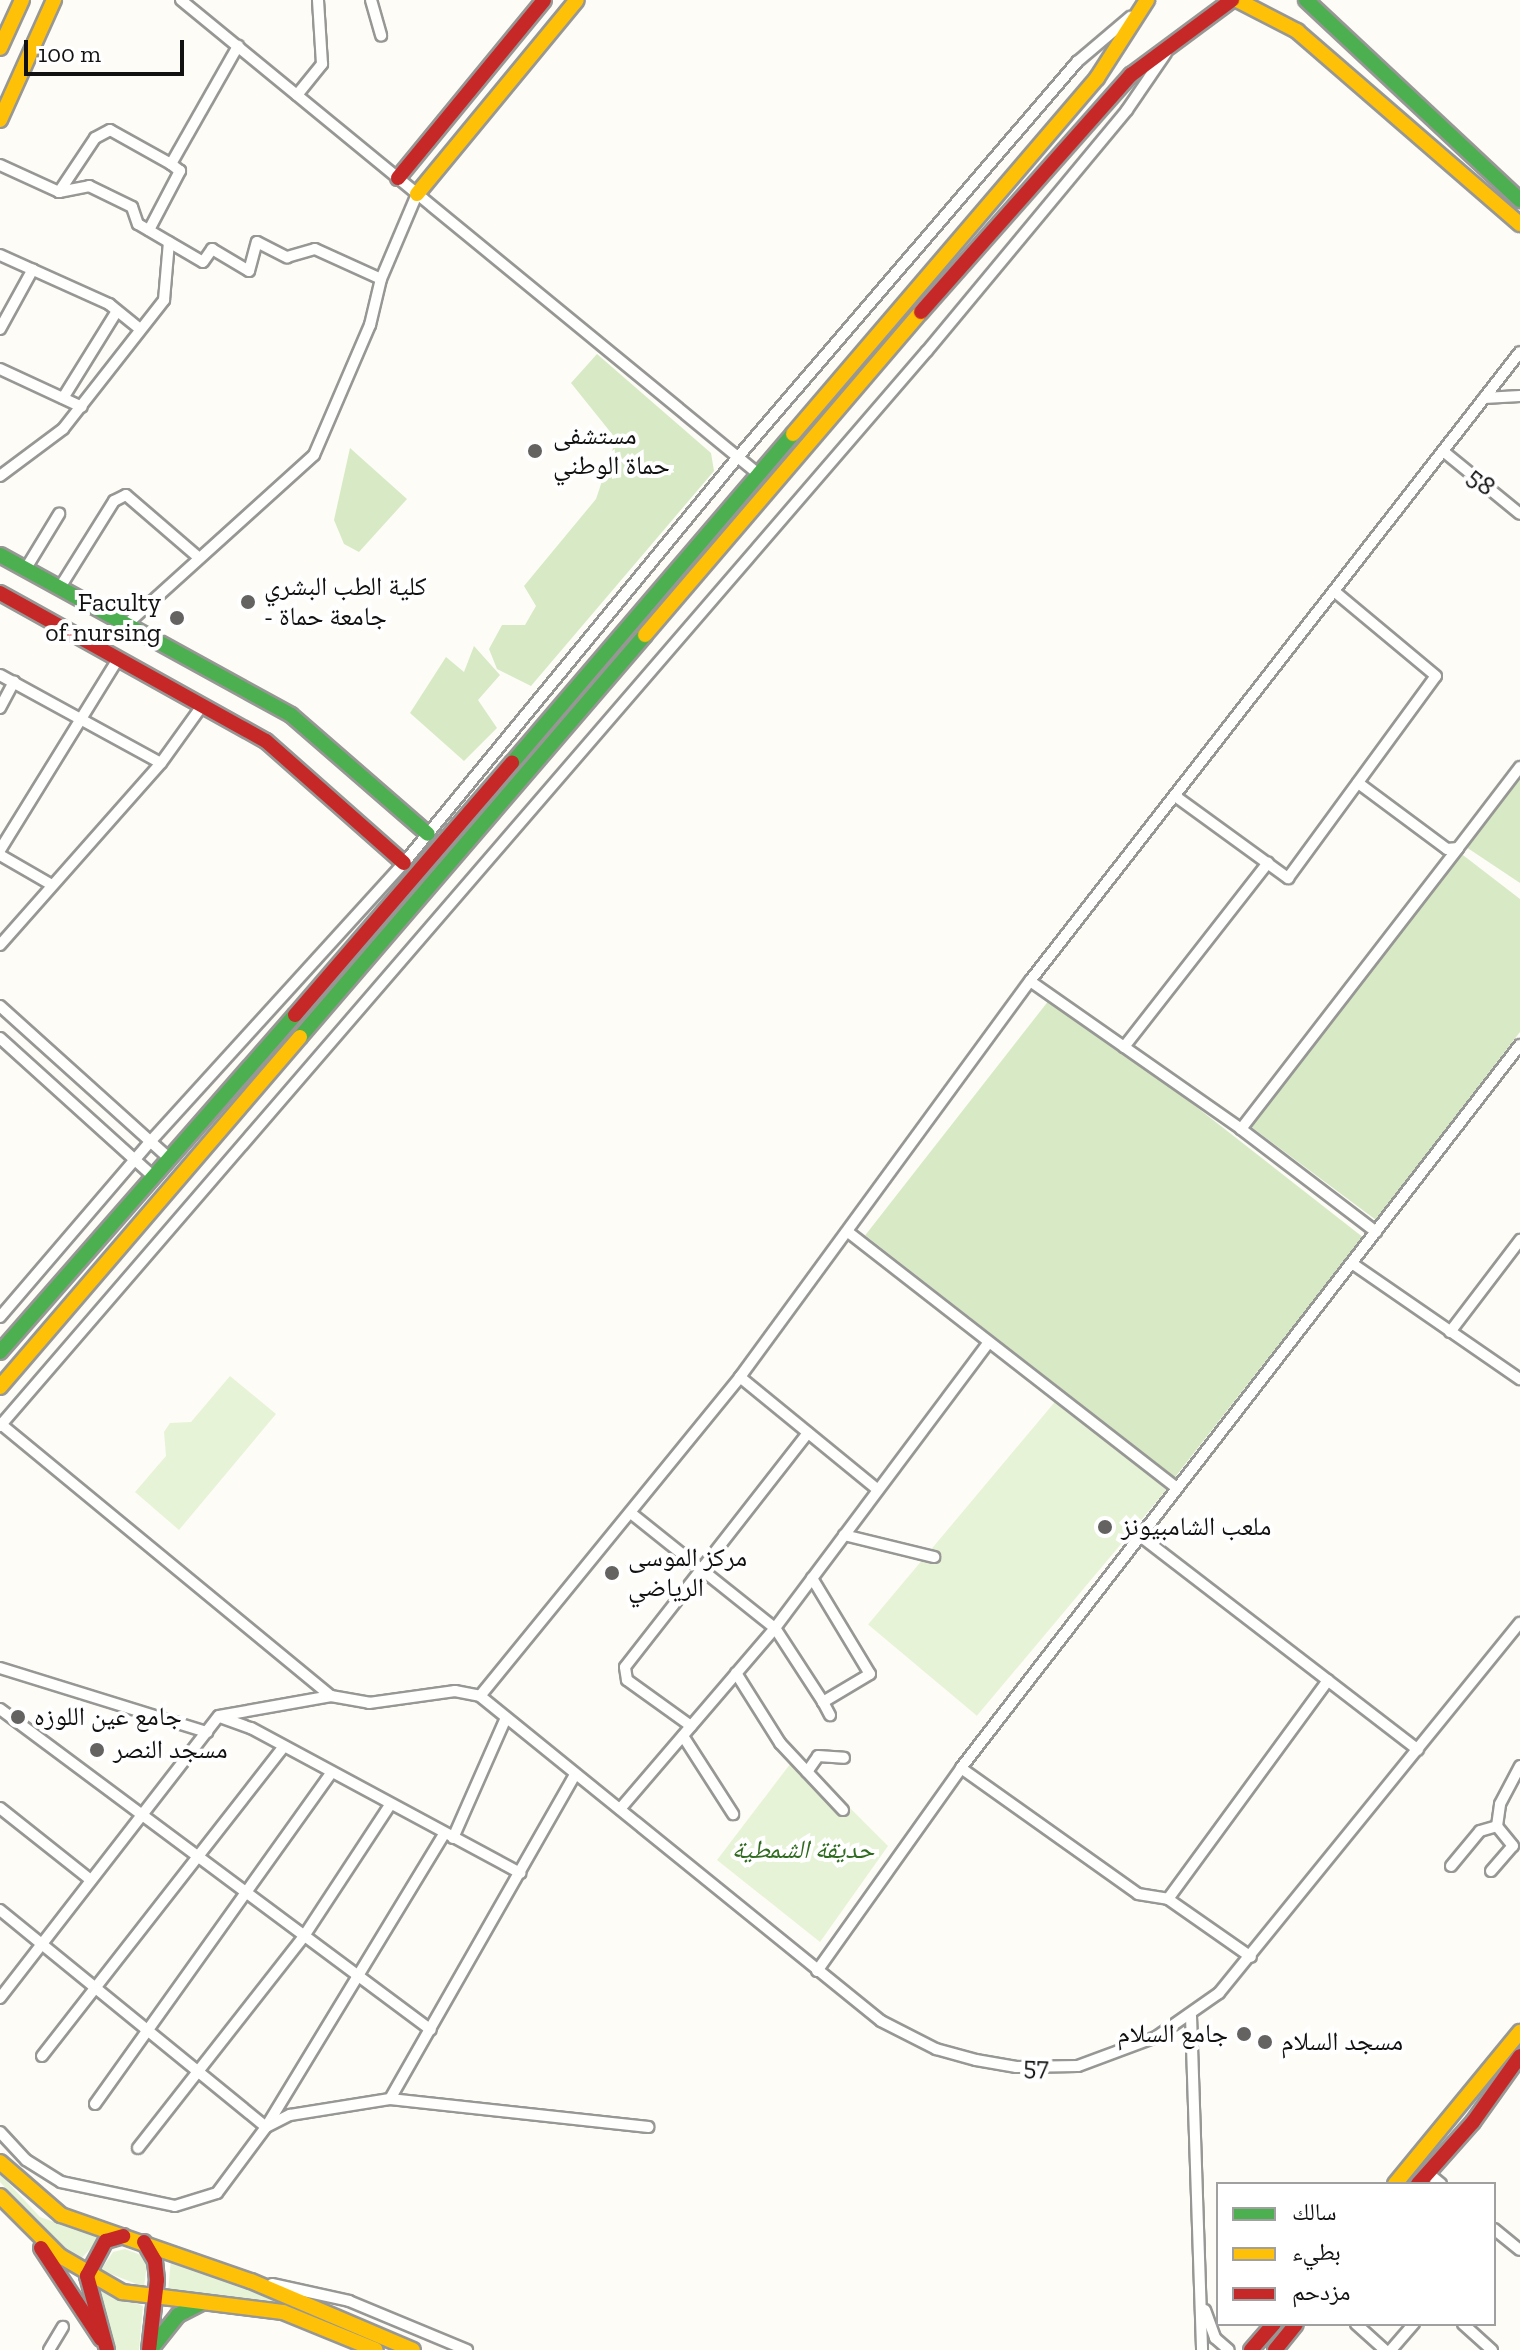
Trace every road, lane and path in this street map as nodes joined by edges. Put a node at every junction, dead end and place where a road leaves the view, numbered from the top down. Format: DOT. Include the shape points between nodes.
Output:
graph roads {
  1 [pos="54,0"];
  2 [pos="181,0"];
  3 [pos="318,0"];
  4 [pos="371,0"];
  5 [pos="544,0"];
  6 [pos="577,0"];
  7 [pos="1235,0"];
  8 [pos="1306,0"];
  9 [pos="18,1"];
  10 [pos="1146,2"];
  11 [pos="381,36"];
  12 [pos="1176,39"];
  13 [pos="238,46"];
  14 [pos="0,48"];
  15 [pos="297,95"];
  16 [pos="0,120"];
  17 [pos="171,164"];
  18 [pos="0,165"];
  19 [pos="398,178"];
  20 [pos="59,192"];
  21 [pos="417,194"];
  22 [pos="1520,200"];
  23 [pos="1520,224"];
  24 [pos="149,230"];
  25 [pos="169,242"];
  26 [pos="0,255"];
  27 [pos="33,269"];
  28 [pos="381,279"];
  29 [pos="117,311"];
  30 [pos="0,329"];
  31 [pos="140,329"];
  32 [pos="1520,352"];
  33 [pos="0,369"];
  34 [pos="1520,396"];
  35 [pos="63,398"];
  36 [pos="1484,398"];
  37 [pos="82,407"];
  38 [pos="1443,451"];
  39 [pos="738,457"];
  40 [pos="756,472"];
  41 [pos="0,476"];
  42 [pos="59,514"];
  43 [pos="1520,514"];
  44 [pos="0,555"];
  45 [pos="198,557"];
  46 [pos="25,570"];
  47 [pos="59,589"];
  48 [pos="1334,591"];
  49 [pos="0,593"];
  50 [pos="127,624"];
  51 [pos="118,659"];
  52 [pos="0,675"];
  53 [pos="14,682"];
  54 [pos="202,706"];
  55 [pos="0,708"];
  56 [pos="84,717"];
  57 [pos="161,763"];
  58 [pos="1520,767"];
  59 [pos="1358,783"];
  60 [pos="1175,796"];
  61 [pos="428,834"];
  62 [pos="1458,848"];
  63 [pos="0,852"];
  64 [pos="404,863"];
  65 [pos="1268,863"];
  66 [pos="52,885"];
  67 [pos="0,945"];
  68 [pos="1030,981"];
  69 [pos="0,1006"];
  70 [pos="0,1038"];
  71 [pos="1520,1045"];
  72 [pos="1124,1047"];
  73 [pos="1241,1129"];
  74 [pos="150,1142"];
  75 [pos="170,1159"];
  76 [pos="135,1160"];
  77 [pos="154,1177"];
  78 [pos="848,1232"];
  79 [pos="1376,1232"];
  80 [pos="1520,1240"];
  81 [pos="1353,1264"];
  82 [pos="0,1317"];
  83 [pos="1450,1332"];
  84 [pos="988,1343"];
  85 [pos="0,1352"];
  86 [pos="740,1377"];
  87 [pos="1520,1379"];
  88 [pos="0,1387"];
  89 [pos="1,1426"];
  90 [pos="808,1433"];
  91 [pos="1176,1487"];
  92 [pos="878,1490"];
  93 [pos="632,1514"];
  94 [pos="844,1535"];
  95 [pos="1139,1535"];
  96 [pos="934,1557"];
  97 [pos="702,1570"];
  98 [pos="812,1578"];
  99 [pos="1520,1623"];
  100 [pos="775,1628"];
  101 [pos="0,1668"];
  102 [pos="736,1673"];
  103 [pos="1328,1680"];
  104 [pos="331,1696"];
  105 [pos="480,1696"];
  106 [pos="823,1702"];
  107 [pos="0,1709"];
  108 [pos="830,1715"];
  109 [pos="219,1716"];
  110 [pos="506,1718"];
  111 [pos="691,1726"];
  112 [pos="207,1732"];
  113 [pos="683,1736"];
  114 [pos="283,1748"];
  115 [pos="1418,1750"];
  116 [pos="844,1758"];
  117 [pos="1520,1766"];
  118 [pos="961,1768"];
  119 [pos="807,1772"];
  120 [pos="330,1774"];
  121 [pos="575,1775"];
  122 [pos="390,1805"];
  123 [pos="0,1808"];
  124 [pos="620,1809"];
  125 [pos="843,1810"];
  126 [pos="733,1814"];
  127 [pos="142,1815"];
  128 [pos="1497,1826"];
  129 [pos="449,1836"];
  130 [pos="1516,1845"];
  131 [pos="195,1855"];
  132 [pos="1451,1866"];
  133 [pos="1491,1871"];
  134 [pos="520,1873"];
  135 [pos="91,1880"];
  136 [pos="246,1893"];
  137 [pos="1168,1899"];
  138 [pos="0,1910"];
  139 [pos="304,1936"];
  140 [pos="41,1943"];
  141 [pos="1251,1957"];
  142 [pos="817,1971"];
  143 [pos="358,1976"];
  144 [pos="93,1986"];
  145 [pos="0,1998"];
  146 [pos="1191,2016"];
  147 [pos="145,2028"];
  148 [pos="431,2030"];
  149 [pos="1520,2032"];
  150 [pos="42,2056"];
  151 [pos="1520,2056"];
  152 [pos="198,2071"];
  153 [pos="390,2099"];
  154 [pos="95,2104"];
  155 [pos="266,2127"];
  156 [pos="648,2127"];
  157 [pos="0,2132"];
  158 [pos="138,2148"];
  159 [pos="0,2162"];
  160 [pos="1423,2178"];
  161 [pos="1397,2182"];
  162 [pos="0,2196"];
  163 [pos="26,2227"];
  164 [pos="1496,2231"];
  165 [pos="123,2236"];
  166 [pos="144,2242"];
  167 [pos="1520,2250"];
  168 [pos="87,2276"];
  169 [pos="251,2281"];
  170 [pos="1201,2297"];
  171 [pos="154,2298"];
  172 [pos="203,2302"];
  173 [pos="1272,2326"];
  174 [pos="1294,2326"];
  175 [pos="1358,2326"];
  176 [pos="1412,2326"];
  177 [pos="1465,2326"];
  178 [pos="63,2327"];
  179 [pos="104,2345"];
  180 [pos="49,2350"];
  181 [pos="150,2350"];
  182 [pos="376,2350"];
  183 [pos="413,2350"];
  184 [pos="467,2350"];
  185 [pos="1202,2350"];
  186 [pos="1229,2350"];
  187 [pos="1251,2350"];
  188 [pos="1275,2350"];
  189 [pos="1388,2350"];
  190 [pos="1492,2350"];
  1 -- 16 [label="main road"];
  2 -- 13 [label="street"];
  3 -- 15 [label="street" via="322,64"];
  4 -- 11 [label="street"];
  5 -- 19 [label="main road"];
  6 -- 21 [label="main road"];
  7 -- 12 [label="main road"];
  7 -- 23 [label="main road" via="1297,31"];
  8 -- 22 [label="main road"];
  9 -- 14 [label="main road"];
  10 -- 39 [label="street" via="1077,62"];
  10 -- 40 [label="main road" via="1097,78"];
  12 -- 88 [label="main road" via="1131,75 1000,220"];
  12 -- 89 [label="street" via="1127,110 927,351"];
  13 -- 15 [label="street"];
  13 -- 17 [label="street"];
  15 -- 19 [label="street"];
  17 -- 20 [label="street" via="110,130 95,138"];
  17 -- 24 [label="street" via="180,171"];
  18 -- 20 [label="street"];
  19 -- 21 [label="street"];
  20 -- 24 [label="street" via="89,186 132,207 138,224"];
  21 -- 28 [label="street"];
  21 -- 39 [label="street"];
  24 -- 25 [label="street"];
  25 -- 28 [label="street" via="203,262 212,249 249,271 257,242 287,257 315,249"];
  25 -- 31 [label="street" via="164,300"];
  26 -- 27 [label="street"];
  27 -- 29 [label="street"];
  27 -- 30 [label="street"];
  28 -- 45 [label="street" via="370,325 314,455"];
  29 -- 31 [label="street"];
  29 -- 35 [label="street"];
  31 -- 37 [label="street"];
  32 -- 36 [label="street"];
  33 -- 35 [label="street"];
  34 -- 36 [label="street"];
  35 -- 37 [label="street"];
  36 -- 38 [label="street"];
  37 -- 41 [label="street" via="63,429"];
  38 -- 43 [label="street, 58"];
  38 -- 48 [label="street"];
  39 -- 40 [label="street"];
  39 -- 61 [label="street"];
  40 -- 75 [label="main road"];
  42 -- 46 [label="street"];
  44 -- 46 [label="main road"];
  45 -- 47 [label="street" via="126,495 114,501"];
  45 -- 50 [label="street"];
  46 -- 47 [label="main road"];
  47 -- 50 [label="main road"];
  48 -- 59 [label="street" via="1436,676"];
  48 -- 60 [label="street"];
  49 -- 51 [label="main road"];
  50 -- 61 [label="main road" via="291,715"];
  51 -- 54 [label="main road"];
  51 -- 56 [label="street"];
  52 -- 53 [label="street"];
  53 -- 55 [label="street"];
  53 -- 56 [label="street"];
  54 -- 57 [label="street"];
  54 -- 64 [label="main road" via="266,741"];
  56 -- 57 [label="street"];
  56 -- 63 [label="street"];
  57 -- 66 [label="street"];
  58 -- 62 [label="street"];
  59 -- 62 [label="street" via="1447,849"];
  59 -- 65 [label="street" via="1288,878"];
  60 -- 65 [label="street"];
  60 -- 68 [label="street"];
  61 -- 64 [label="street"];
  62 -- 73 [label="street"];
  63 -- 66 [label="street"];
  64 -- 74 [label="street"];
  65 -- 72 [label="street"];
  66 -- 67 [label="street"];
  68 -- 72 [label="street"];
  68 -- 78 [label="street"];
  69 -- 74 [label="street"];
  70 -- 76 [label="street"];
  71 -- 79 [label="street"];
  72 -- 73 [label="street"];
  73 -- 79 [label="street"];
  74 -- 75 [label="street"];
  74 -- 76 [label="street"];
  75 -- 77 [label="main road"];
  76 -- 77 [label="street"];
  76 -- 82 [label="street"];
  77 -- 85 [label="main road"];
  78 -- 84 [label="street"];
  78 -- 86 [label="street"];
  79 -- 81 [label="street"];
  80 -- 83 [label="street"];
  81 -- 83 [label="street"];
  81 -- 91 [label="street"];
  83 -- 87 [label="street"];
  84 -- 91 [label="street"];
  84 -- 92 [label="street"];
  86 -- 90 [label="street"];
  86 -- 93 [label="street"];
  89 -- 104 [label="street"];
  90 -- 92 [label="street"];
  90 -- 97 [label="street"];
  91 -- 95 [label="street"];
  92 -- 94 [label="street"];
  93 -- 97 [label="street"];
  93 -- 105 [label="street"];
  94 -- 96 [label="street"];
  94 -- 98 [label="street"];
  95 -- 103 [label="street"];
  95 -- 118 [label="street"];
  97 -- 100 [label="street"];
  97 -- 111 [label="street" via="623,1675"];
  98 -- 100 [label="street"];
  98 -- 106 [label="street" via="870,1674"];
  99 -- 115 [label="street, 57"];
  100 -- 102 [label="street"];
  100 -- 106 [label="street"];
  101 -- 112 [label="street"];
  102 -- 111 [label="street"];
  102 -- 119 [label="street" via="780,1743"];
  103 -- 115 [label="street"];
  103 -- 137 [label="street"];
  104 -- 105 [label="street" via="369,1703 455,1691"];
  104 -- 109 [label="street"];
  105 -- 110 [label="street, 57"];
  106 -- 108 [label="street"];
  107 -- 127 [label="street"];
  109 -- 112 [label="street"];
  109 -- 114 [label="street"];
  110 -- 121 [label="street, 57"];
  110 -- 129 [label="street"];
  111 -- 113 [label="street"];
  112 -- 127 [label="street"];
  113 -- 124 [label="street"];
  113 -- 126 [label="street"];
  114 -- 120 [label="street"];
  114 -- 131 [label="street"];
  115 -- 141 [label="street, 57"];
  116 -- 119 [label="street" via="818,1756"];
  117 -- 128 [label="street" via="1506,1786"];
  118 -- 137 [label="street" via="1138,1894"];
  118 -- 142 [label="street"];
  119 -- 125 [label="street"];
  120 -- 122 [label="street"];
  120 -- 136 [label="street"];
  121 -- 124 [label="street, 57"];
  121 -- 134 [label="street"];
  122 -- 129 [label="street"];
  122 -- 139 [label="street"];
  123 -- 135 [label="street"];
  124 -- 142 [label="street, 57"];
  127 -- 131 [label="street"];
  127 -- 135 [label="street"];
  128 -- 130 [label="street"];
  128 -- 132 [label="street" via="1480,1831"];
  129 -- 134 [label="street"];
  129 -- 143 [label="street"];
  130 -- 133 [label="street"];
  131 -- 136 [label="street"];
  131 -- 144 [label="street"];
  134 -- 148 [label="street"];
  135 -- 140 [label="street"];
  136 -- 139 [label="street"];
  136 -- 147 [label="street"];
  137 -- 141 [label="street"];
  138 -- 140 [label="street"];
  139 -- 143 [label="street"];
  139 -- 152 [label="street"];
  140 -- 144 [label="street"];
  140 -- 145 [label="street"];
  141 -- 146 [label="street, 57"];
  142 -- 146 [label="street, 57" via="881,2021 917,2041 1016,2067 1078,2066 1156,2037"];
  143 -- 148 [label="street"];
  143 -- 155 [label="street"];
  144 -- 147 [label="street"];
  144 -- 150 [label="street"];
  146 -- 170 [label="street"];
  147 -- 152 [label="street"];
  147 -- 154 [label="street"];
  148 -- 153 [label="street"];
  149 -- 161 [label="main road"];
  151 -- 160 [label="main road" via="1473,2122"];
  152 -- 155 [label="street"];
  152 -- 158 [label="street"];
  153 -- 155 [label="street" via="290,2115"];
  153 -- 156 [label="street"];
  155 -- 157 [label="street" via="217,2193 175,2206 61,2182 26,2160"];
  159 -- 165 [label="main road" via="61,2215"];
  162 -- 163 [label="main road"];
  163 -- 168 [label="main road"];
  163 -- 179 [label="main road"];
  164 -- 167 [label="street"];
  165 -- 166 [label="main road"];
  165 -- 168 [label="main road" via="106,2241"];
  166 -- 169 [label="main road"];
  166 -- 171 [label="main road" via="155,2261"];
  168 -- 171 [label="main road" via="122,2292"];
  168 -- 179 [label="main road"];
  169 -- 183 [label="main road"];
  169 -- 184 [label="street" via="349,2301"];
  170 -- 185 [label="street"];
  170 -- 186 [label="street" via="1215,2338"];
  171 -- 172 [label="main road"];
  171 -- 181 [label="main road"];
  172 -- 181 [label="main road" via="178,2315"];
  172 -- 182 [label="main road" via="283,2312"];
  173 -- 187 [label="main road"];
  174 -- 188 [label="main road"];
  175 -- 189 [label="street"];
  176 -- 189 [label="street"];
  177 -- 190 [label="street"];
  178 -- 180 [label="street"];
}
